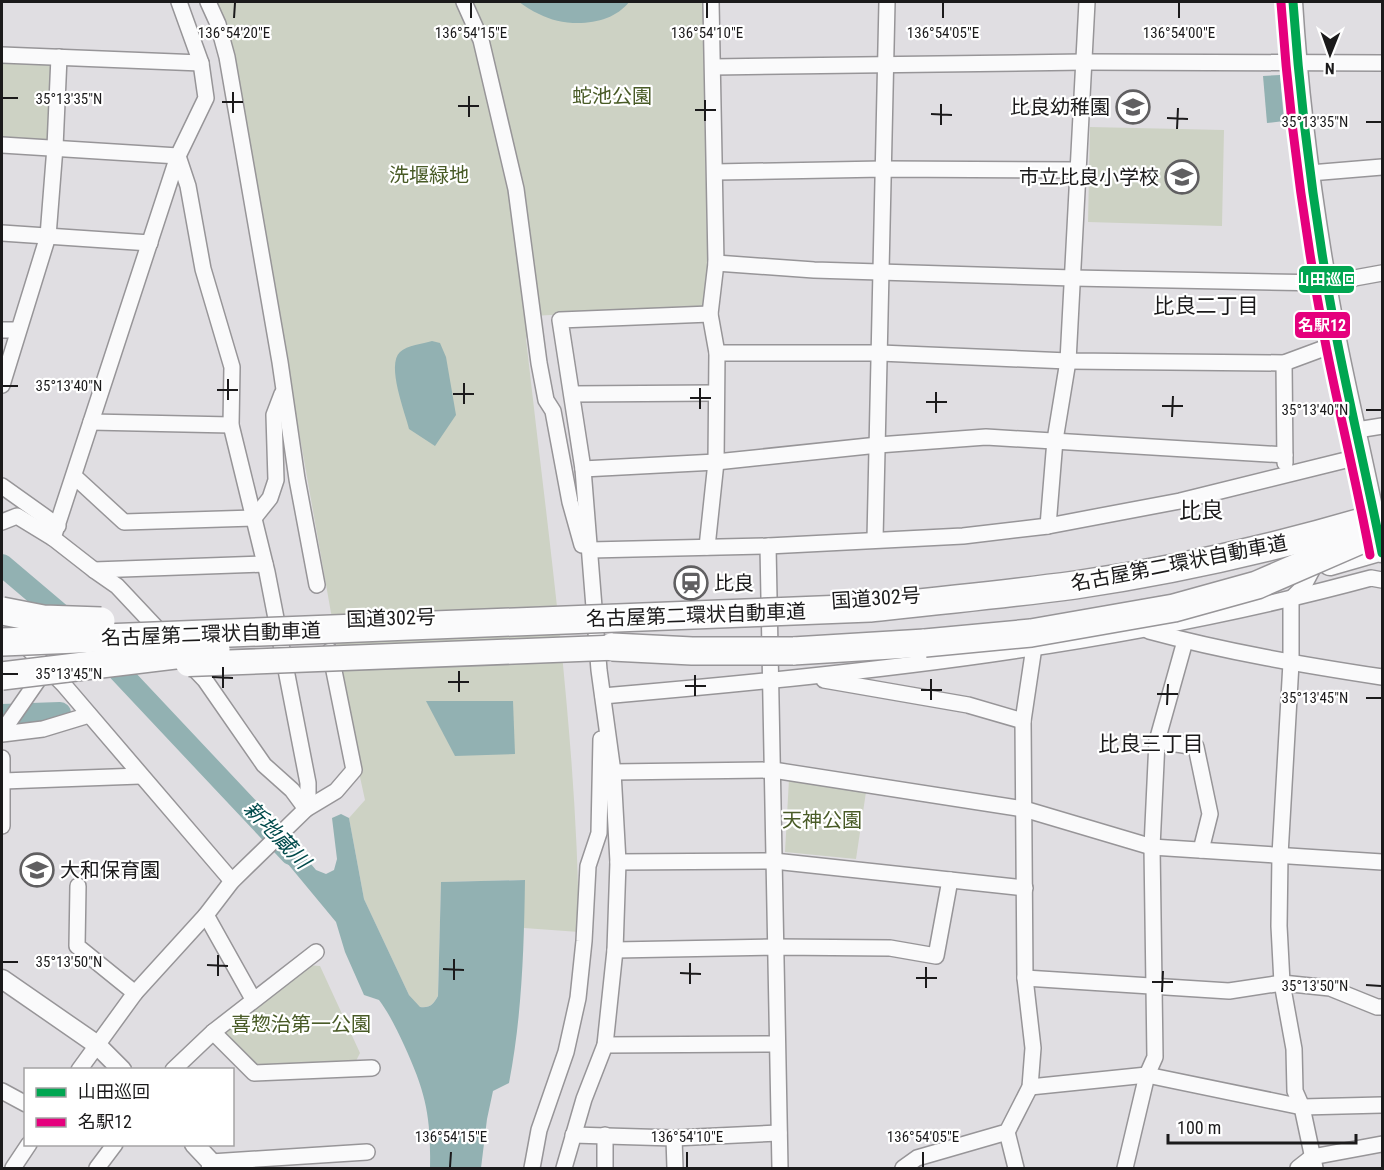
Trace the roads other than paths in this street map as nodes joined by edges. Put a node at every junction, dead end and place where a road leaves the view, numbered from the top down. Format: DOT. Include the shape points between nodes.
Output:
graph roads {
  1 [pos="179,2"];
  2 [pos="208,2"];
  3 [pos="464,2"];
  4 [pos="711,2"];
  5 [pos="887,2"];
  6 [pos="1087,2"];
  7 [pos="1293,2"];
  8 [pos="2,55"];
  9 [pos="59,57"];
  10 [pos="1084,62"];
  11 [pos="1297,62"];
  12 [pos="201,63"];
  13 [pos="1383,63"];
  14 [pos="886,65"];
  15 [pos="713,67"];
  16 [pos="2,145"];
  17 [pos="56,147"];
  18 [pos="178,156"];
  19 [pos="1383,167"];
  20 [pos="884,169"];
  21 [pos="1077,170"];
  22 [pos="715,172"];
  23 [pos="1310,173"];
  24 [pos="2,233"];
  25 [pos="48,236"];
  26 [pos="150,243"];
  27 [pos="716,263"];
  28 [pos="882,272"];
  29 [pos="1383,273"];
  30 [pos="1073,278"];
  31 [pos="1327,284"];
  32 [pos="710,314"];
  33 [pos="2,330"];
  34 [pos="18,330"];
  35 [pos="1338,343"];
  36 [pos="717,353"];
  37 [pos="880,353"];
  38 [pos="1068,361"];
  39 [pos="1284,363"];
  40 [pos="2,385"];
  41 [pos="283,392"];
  42 [pos="715,393"];
  43 [pos="572,394"];
  44 [pos="91,422"];
  45 [pos="231,425"];
  46 [pos="1383,426"];
  47 [pos="1358,435"];
  48 [pos="1055,440"];
  49 [pos="878,445"];
  50 [pos="1285,455"];
  51 [pos="716,462"];
  52 [pos="583,469"];
  53 [pos="1287,475"];
  54 [pos="74,476"];
  55 [pos="2,486"];
  56 [pos="254,518"];
  57 [pos="5,521"];
  58 [pos="1048,526"];
  59 [pos="55,532"];
  60 [pos="1378,532"];
  61 [pos="875,539"];
  62 [pos="768,546"];
  63 [pos="707,547"];
  64 [pos="591,557"];
  65 [pos="265,564"];
  66 [pos="1313,568"];
  67 [pos="94,570"];
  68 [pos="1383,580"];
  69 [pos="317,585"];
  70 [pos="1292,599"];
  71 [pos="2,611"];
  72 [pos="593,618"];
  73 [pos="2,622"];
  74 [pos="1146,630"];
  75 [pos="2,633"];
  76 [pos="1185,641"];
  77 [pos="2,642"];
  78 [pos="794,646"];
  79 [pos="330,647"];
  80 [pos="612,647"];
  81 [pos="1034,647"];
  82 [pos="1291,663"];
  83 [pos="47,667"];
  84 [pos="3,670"];
  85 [pos="810,677"];
  86 [pos="1383,677"];
  87 [pos="770,682"];
  88 [pos="602,689"];
  89 [pos="89,715"];
  90 [pos="1023,721"];
  91 [pos="2,733"];
  92 [pos="1157,741"];
  93 [pos="2,758"];
  94 [pos="773,770"];
  95 [pos="613,771"];
  96 [pos="140,776"];
  97 [pos="3,781"];
  98 [pos="1024,809"];
  99 [pos="303,812"];
  100 [pos="2,826"];
  101 [pos="1152,848"];
  102 [pos="1201,850"];
  103 [pos="1280,855"];
  104 [pos="774,861"];
  105 [pos="618,862"];
  106 [pos="1383,862"];
  107 [pos="950,880"];
  108 [pos="232,881"];
  109 [pos="78,886"];
  110 [pos="1024,888"];
  111 [pos="206,915"];
  112 [pos="775,947"];
  113 [pos="615,950"];
  114 [pos="316,952"];
  115 [pos="1025,978"];
  116 [pos="2,979"];
  117 [pos="1282,983"];
  118 [pos="1153,986"];
  119 [pos="135,993"];
  120 [pos="253,999"];
  121 [pos="1383,1007"];
  122 [pos="213,1032"];
  123 [pos="96,1044"];
  124 [pos="777,1044"];
  125 [pos="605,1045"];
  126 [pos="80,1068"];
  127 [pos="120,1068"];
  128 [pos="175,1068"];
  129 [pos="372,1068"];
  130 [pos="1147,1075"];
  131 [pos="1030,1088"];
  132 [pos="2,1091"];
  133 [pos="24,1103"];
  134 [pos="1383,1105"];
  135 [pos="1302,1107"];
  136 [pos="1007,1132"];
  137 [pos="779,1133"];
  138 [pos="573,1135"];
  139 [pos="605,1135"];
  140 [pos="674,1138"];
  141 [pos="1383,1144"];
  142 [pos="28,1146"];
  143 [pos="114,1146"];
  144 [pos="196,1146"];
  145 [pos="367,1152"];
  146 [pos="1314,1163"];
  147 [pos="211,1165"];
  148 [pos="13,1168"];
  149 [pos="97,1168"];
  150 [pos="532,1168"];
  151 [pos="564,1168"];
  152 [pos="606,1168"];
  153 [pos="675,1168"];
  154 [pos="780,1168"];
  155 [pos="903,1168"];
  156 [pos="1016,1168"];
  157 [pos="1125,1168"];
  158 [pos="1298,1168"];
  1 -- 12 [label="street"];
  2 -- 41 [label="street" via="219,24 227,57"];
  3 -- 64 [label="street" via="481,40 516,189 546,400 553,411 581,545"];
  4 -- 15 [label="street"];
  5 -- 14 [label="street"];
  6 -- 10 [label="street"];
  7 -- 11 [label="street"];
  8 -- 9 [label="street"];
  9 -- 12 [label="street"];
  9 -- 17 [label="street"];
  10 -- 11 [label="street"];
  10 -- 14 [label="street"];
  10 -- 21 [label="street"];
  11 -- 13 [label="street"];
  11 -- 23 [label="street"];
  12 -- 18 [label="street" via="206,98"];
  14 -- 15 [label="street"];
  14 -- 20 [label="street"];
  15 -- 22 [label="street"];
  16 -- 17 [label="street"];
  17 -- 18 [label="street"];
  17 -- 25 [label="street"];
  18 -- 26 [label="street"];
  18 -- 45 [label="street" via="188,186 203,269 232,367"];
  19 -- 23 [label="street"];
  20 -- 21 [label="street"];
  20 -- 22 [label="street"];
  20 -- 28 [label="street"];
  21 -- 30 [label="street"];
  22 -- 27 [label="street"];
  23 -- 31 [label="street"];
  24 -- 25 [label="street"];
  25 -- 26 [label="street"];
  25 -- 34 [label="street"];
  26 -- 44 [label="street"];
  27 -- 28 [label="street"];
  27 -- 32 [label="street"];
  28 -- 30 [label="street"];
  28 -- 37 [label="street"];
  29 -- 31 [label="street"];
  30 -- 31 [label="street"];
  30 -- 38 [label="street"];
  31 -- 35 [label="street"];
  32 -- 36 [label="street"];
  32 -- 43 [label="street" via="560,320"];
  33 -- 34 [label="street"];
  34 -- 40 [label="street"];
  35 -- 39 [label="street"];
  35 -- 47 [label="street"];
  36 -- 37 [label="street"];
  36 -- 42 [label="street"];
  37 -- 38 [label="street"];
  37 -- 49 [label="street"];
  38 -- 39 [label="street"];
  38 -- 48 [label="street"];
  39 -- 50 [label="street"];
  41 -- 56 [label="street" via="274,415 276,480 270,498"];
  41 -- 69 [label="street"];
  42 -- 43 [label="street"];
  42 -- 51 [label="street"];
  43 -- 52 [label="street"];
  44 -- 45 [label="street"];
  44 -- 54 [label="street"];
  45 -- 56 [label="street"];
  46 -- 47 [label="street"];
  47 -- 53 [label="street" via="1354,454 1346,460"];
  47 -- 60 [label="street"];
  48 -- 49 [label="street" via="986,437"];
  48 -- 50 [label="street"];
  48 -- 58 [label="street"];
  49 -- 51 [label="street"];
  49 -- 61 [label="street"];
  50 -- 53 [label="street"];
  51 -- 52 [label="street"];
  51 -- 63 [label="street"];
  52 -- 64 [label="street"];
  53 -- 58 [label="street" via="1180,501"];
  54 -- 56 [label="street" via="124,522"];
  54 -- 59 [label="street"];
  55 -- 59 [label="street"];
  56 -- 65 [label="street"];
  57 -- 59 [label="street" via="17,516"];
  58 -- 61 [label="street" via="963,536"];
  59 -- 67 [label="street"];
  60 -- 66 [label="highway, 国道302号"];
  60 -- 72 [label="highway, 名古屋第二環状自動車道, bridge" via="998,595 870,608"];
  60 -- 75 [label="highway, 国道302号" via="1233,546 1104,571 931,595"];
  60 -- 78 [label="highway, bridge" via="1257,585 1174,608 1031,633 925,644"];
  60 -- 84 [label="highway, 名古屋第二環状自動車道, bridge" via="1294,558 1137,591 1004,611 883,623 216,650"];
  61 -- 62 [label="street"];
  62 -- 63 [label="street"];
  62 -- 87 [label="street"];
  63 -- 64 [label="street"];
  64 -- 88 [label="street"];
  65 -- 67 [label="street"];
  65 -- 99 [label="street" via="308,783"];
  66 -- 70 [label="street"];
  66 -- 78 [label="highway, 国道302号" via="1058,620"];
  67 -- 99 [label="street" via="117,586 205,680 264,765 292,790"];
  68 -- 70 [label="street" via="1371,578"];
  70 -- 74 [label="street"];
  70 -- 82 [label="street"];
  71 -- 72 [label="highway, bridge" via="43,619 86,621 472,610"];
  72 -- 77 [label="highway, 名古屋第二環状自動車道, bridge"];
  73 -- 83 [label="street"];
  74 -- 76 [label="street"];
  74 -- 81 [label="street"];
  76 -- 82 [label="street"];
  76 -- 92 [label="street"];
  78 -- 80 [label="highway, bridge" via="692,651"];
  79 -- 99 [label="street" via="354,770 336,791"];
  80 -- 84 [label="highway, 国道302号, bridge"];
  81 -- 85 [label="street"];
  81 -- 90 [label="street"];
  82 -- 86 [label="street"];
  82 -- 103 [label="street"];
  83 -- 89 [label="street"];
  83 -- 91 [label="street"];
  85 -- 87 [label="street"];
  85 -- 90 [label="street" via="968,705"];
  87 -- 88 [label="street"];
  87 -- 94 [label="street"];
  88 -- 95 [label="street"];
  88 -- 150 [label="street" via="599,833 588,866 578,998 566,1052 539,1130"];
  89 -- 91 [label="street" via="43,729"];
  89 -- 96 [label="street"];
  90 -- 98 [label="street"];
  92 -- 101 [label="street"];
  92 -- 102 [label="street" via="1196,747 1210,814"];
  93 -- 97 [label="street"];
  94 -- 95 [label="street"];
  94 -- 98 [label="street"];
  94 -- 104 [label="street"];
  95 -- 105 [label="street"];
  96 -- 97 [label="street"];
  96 -- 108 [label="street"];
  97 -- 100 [label="street"];
  98 -- 101 [label="street"];
  98 -- 110 [label="street"];
  99 -- 108 [label="street"];
  101 -- 102 [label="street"];
  101 -- 118 [label="street"];
  102 -- 103 [label="street"];
  103 -- 106 [label="street"];
  103 -- 117 [label="street"];
  104 -- 105 [label="street"];
  104 -- 107 [label="street"];
  104 -- 112 [label="street"];
  105 -- 113 [label="street"];
  107 -- 110 [label="street"];
  107 -- 112 [label="street" via="936,956 890,948"];
  108 -- 111 [label="street"];
  109 -- 119 [label="street" via="76,946"];
  110 -- 115 [label="street"];
  111 -- 119 [label="street"];
  111 -- 120 [label="street"];
  112 -- 113 [label="street"];
  112 -- 124 [label="street"];
  113 -- 125 [label="street"];
  114 -- 120 [label="street"];
  115 -- 118 [label="street"];
  115 -- 131 [label="street" via="1033,1048"];
  116 -- 123 [label="street"];
  117 -- 118 [label="street" via="1229,991"];
  117 -- 121 [label="street" via="1330,988"];
  117 -- 135 [label="street" via="1294,1048 1295,1091"];
  118 -- 130 [label="street" via="1155,1057"];
  119 -- 123 [label="street"];
  120 -- 122 [label="street"];
  122 -- 128 [label="street"];
  122 -- 129 [label="street" via="254,1073"];
  123 -- 126 [label="street"];
  123 -- 127 [label="street"];
  124 -- 125 [label="street"];
  124 -- 137 [label="street"];
  125 -- 138 [label="street"];
  130 -- 131 [label="street"];
  130 -- 135 [label="street"];
  130 -- 157 [label="street"];
  131 -- 136 [label="street"];
  132 -- 133 [label="street"];
  134 -- 135 [label="street"];
  135 -- 146 [label="street"];
  136 -- 155 [label="street" via="917,1158"];
  136 -- 156 [label="street"];
  137 -- 140 [label="street"];
  137 -- 154 [label="street"];
  138 -- 139 [label="street"];
  138 -- 151 [label="street"];
  139 -- 140 [label="street"];
  139 -- 152 [label="street"];
  140 -- 153 [label="street"];
  141 -- 146 [label="street"];
  142 -- 148 [label="street"];
  143 -- 149 [label="street"];
  144 -- 147 [label="street"];
  145 -- 147 [label="street"];
  146 -- 158 [label="street"];
}
